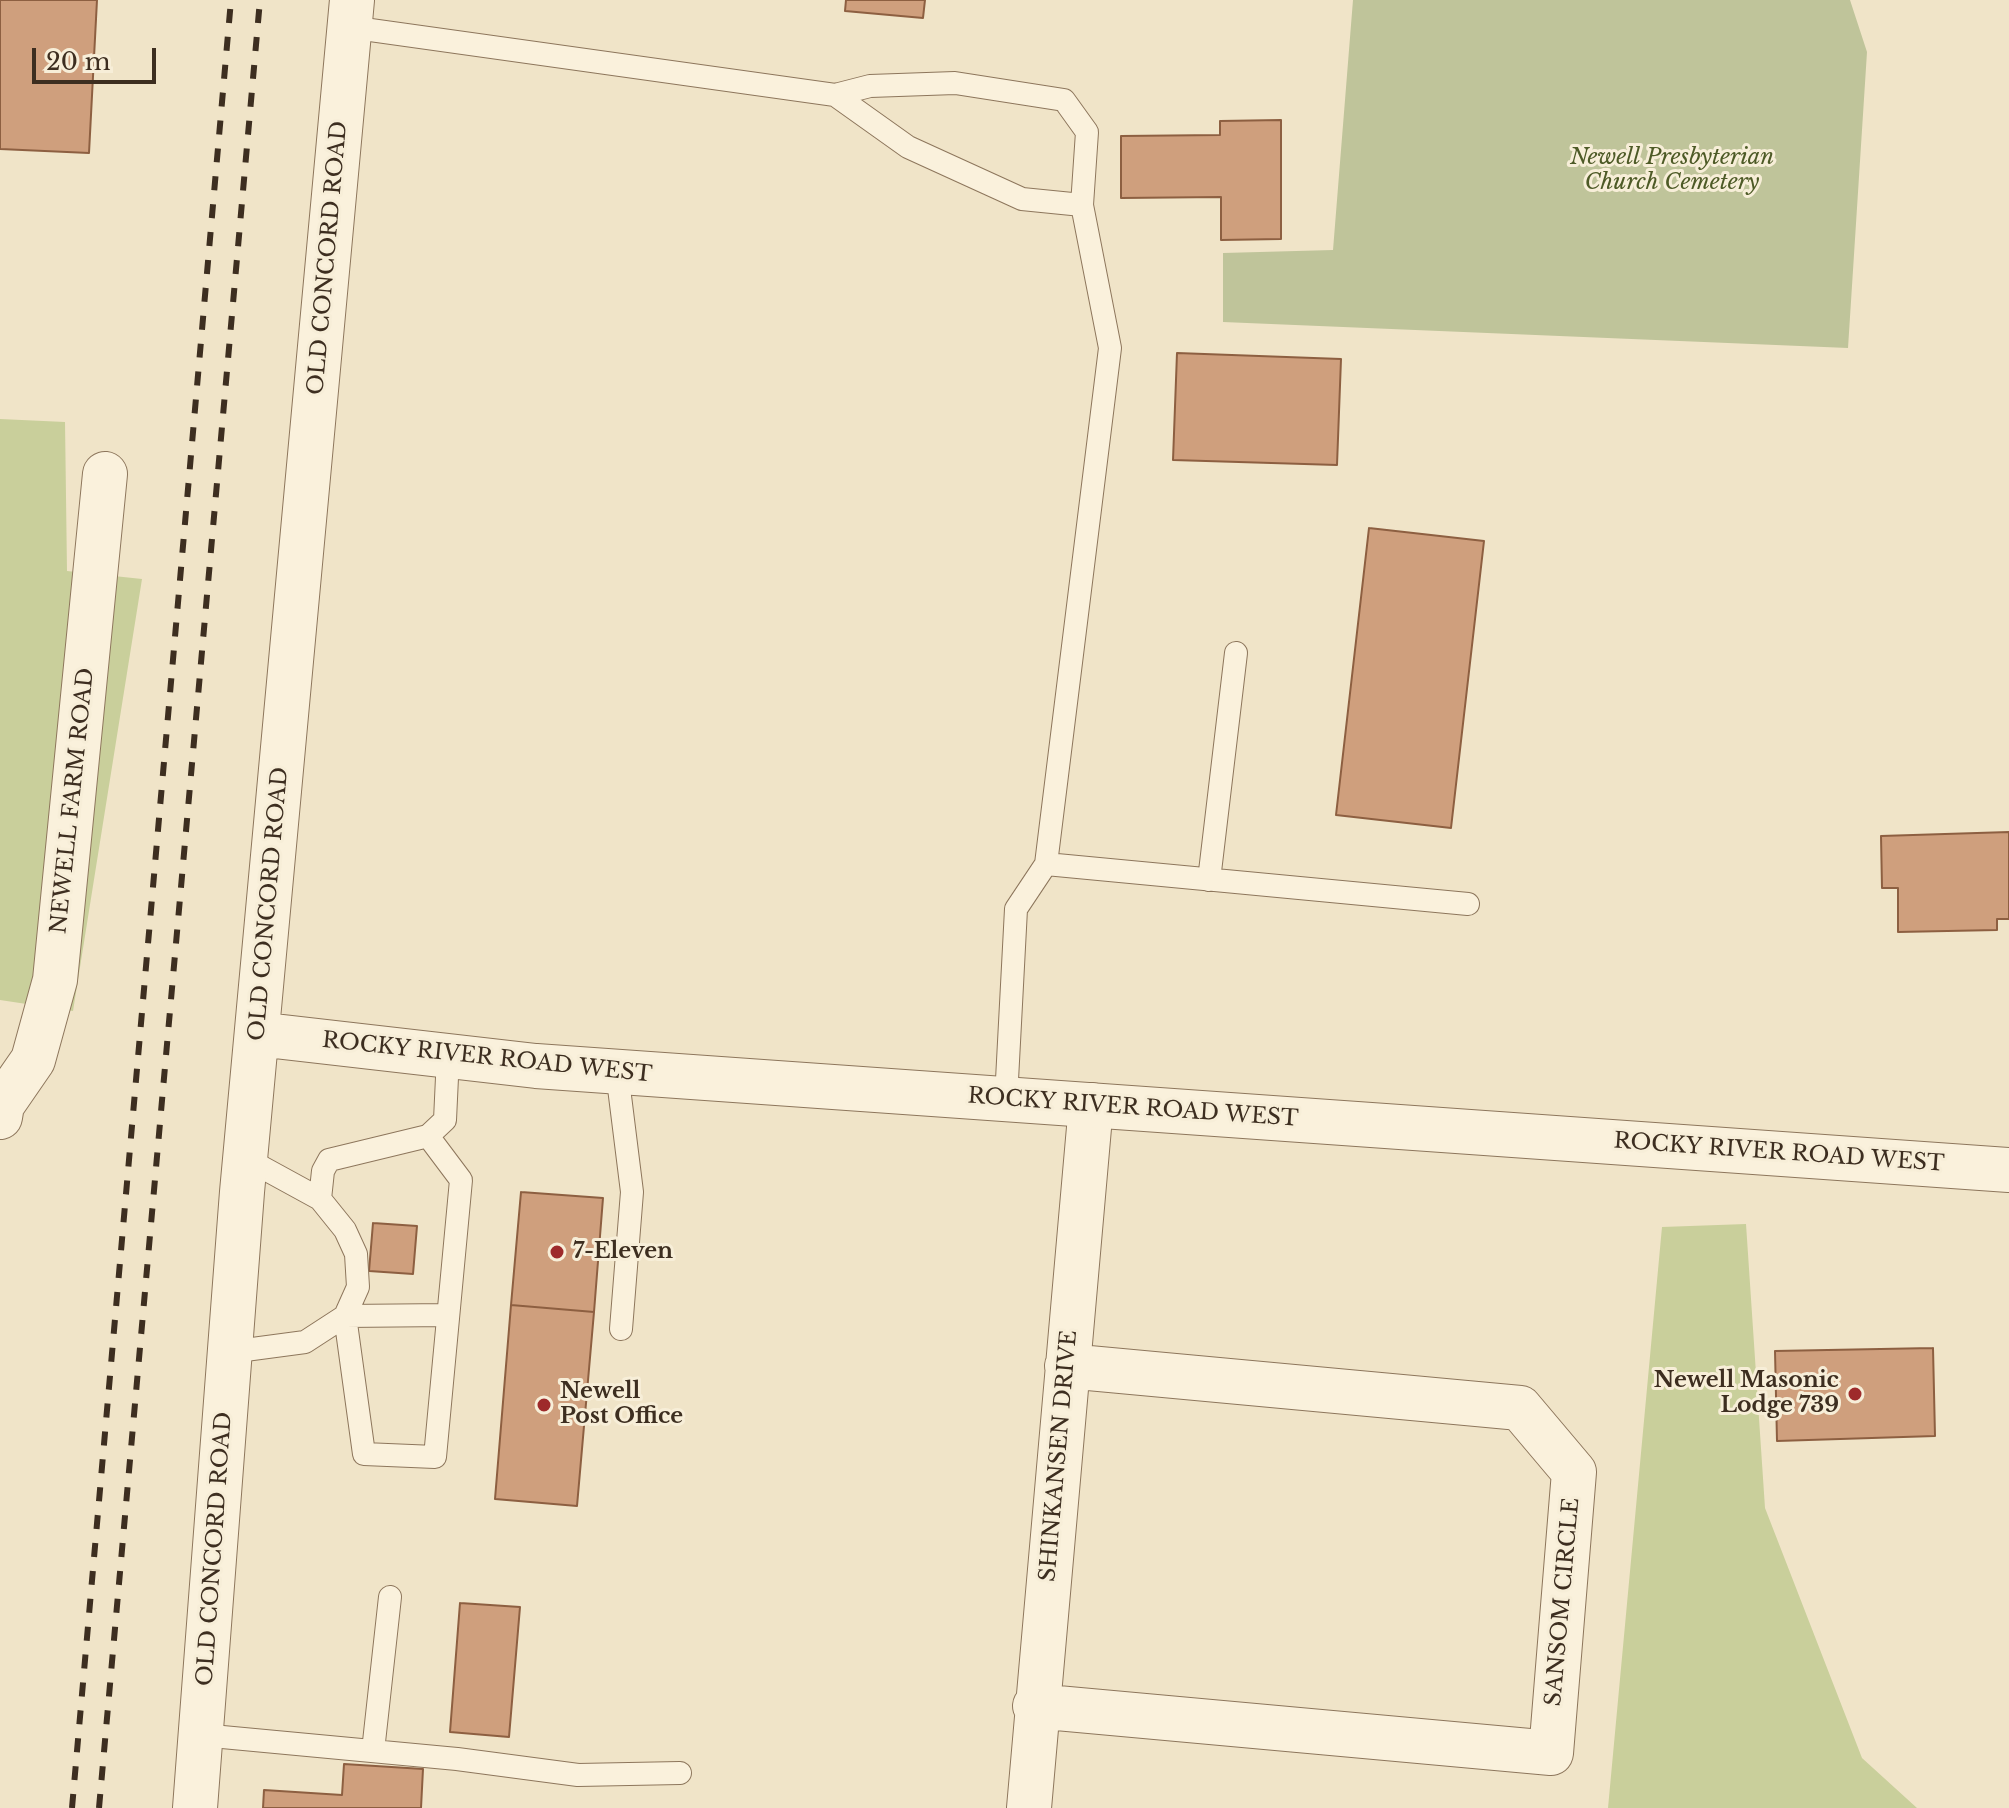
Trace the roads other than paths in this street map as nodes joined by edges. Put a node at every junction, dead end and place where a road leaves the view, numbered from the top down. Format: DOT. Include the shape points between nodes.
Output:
graph roads {
  1 [pos="350,14"];
  2 [pos="835,95"];
  3 [pos="1082,205"];
  4 [pos="105,474"];
  5 [pos="1236,653"];
  6 [pos="1046,864"];
  7 [pos="1209,880"];
  8 [pos="1468,904"];
  9 [pos="257,1034"];
  10 [pos="448,1056"];
  11 [pos="617,1072"];
  12 [pos="1006,1099"];
  13 [pos="1091,1105"];
  14 [pos="1,1109"];
  15 [pos="428,1136"];
  16 [pos="245,1158"];
  17 [pos="2009,1170"];
  18 [pos="320,1199"];
  19 [pos="448,1315"];
  20 [pos="345,1316"];
  21 [pos="621,1329"];
  22 [pos="230,1352"];
  23 [pos="1067,1366"];
  24 [pos="390,1597"];
  25 [pos="1035,1706"];
  26 [pos="201,1735"];
  27 [pos="373,1751"];
  28 [pos="680,1773"];
  29 [pos="195,1808"];
  30 [pos="1029,1808"];
  1 -- 2 [label="lane"];
  1 -- 9 [label="street, OLD CONCORD ROAD"];
  2 -- 3 [label="lane" via="908,147 1022,199"];
  2 -- 3 [label="lane" via="870,86 955,83 1064,100 1087,132"];
  3 -- 6 [label="lane" via="1110,348"];
  4 -- 14 [label="street, NEWELL FARM ROAD" via="55,980 33,1060"];
  5 -- 7 [label="lane"];
  6 -- 7 [label="lane"];
  6 -- 12 [label="lane" via="1016,909"];
  7 -- 8 [label="lane"];
  9 -- 10 [label="street, ROCKY RIVER ROAD WEST"];
  9 -- 16 [label="street, OLD CONCORD ROAD"];
  10 -- 11 [label="street, ROCKY RIVER ROAD WEST"];
  10 -- 15 [label="lane" via="445,1120"];
  11 -- 12 [label="street, ROCKY RIVER ROAD WEST"];
  11 -- 21 [label="lane" via="632,1192"];
  12 -- 13 [label="street, ROCKY RIVER ROAD WEST"];
  13 -- 17 [label="street, ROCKY RIVER ROAD WEST"];
  13 -- 23 [label="street, SHINKANSEN DRIVE"];
  15 -- 18 [label="lane" via="329,1160"];
  15 -- 19 [label="lane" via="461,1180"];
  16 -- 18 [label="lane"];
  16 -- 22 [label="street, OLD CONCORD ROAD"];
  18 -- 20 [label="lane" via="356,1254 358,1287"];
  19 -- 20 [label="lane"];
  19 -- 20 [label="lane" via="435,1457 364,1454"];
  20 -- 22 [label="lane" via="305,1342"];
  22 -- 26 [label="street, OLD CONCORD ROAD"];
  23 -- 25 [label="street, SHINKANSEN DRIVE"];
  23 -- 25 [label="street, SANSOM CIRCLE" via="1520,1408 1574,1472 1551,1753"];
  24 -- 27 [label="lane"];
  25 -- 30 [label="street, SHINKANSEN DRIVE"];
  26 -- 27 [label="lane"];
  26 -- 29 [label="street, OLD CONCORD ROAD"];
  27 -- 28 [label="lane" via="578,1775"];
}
